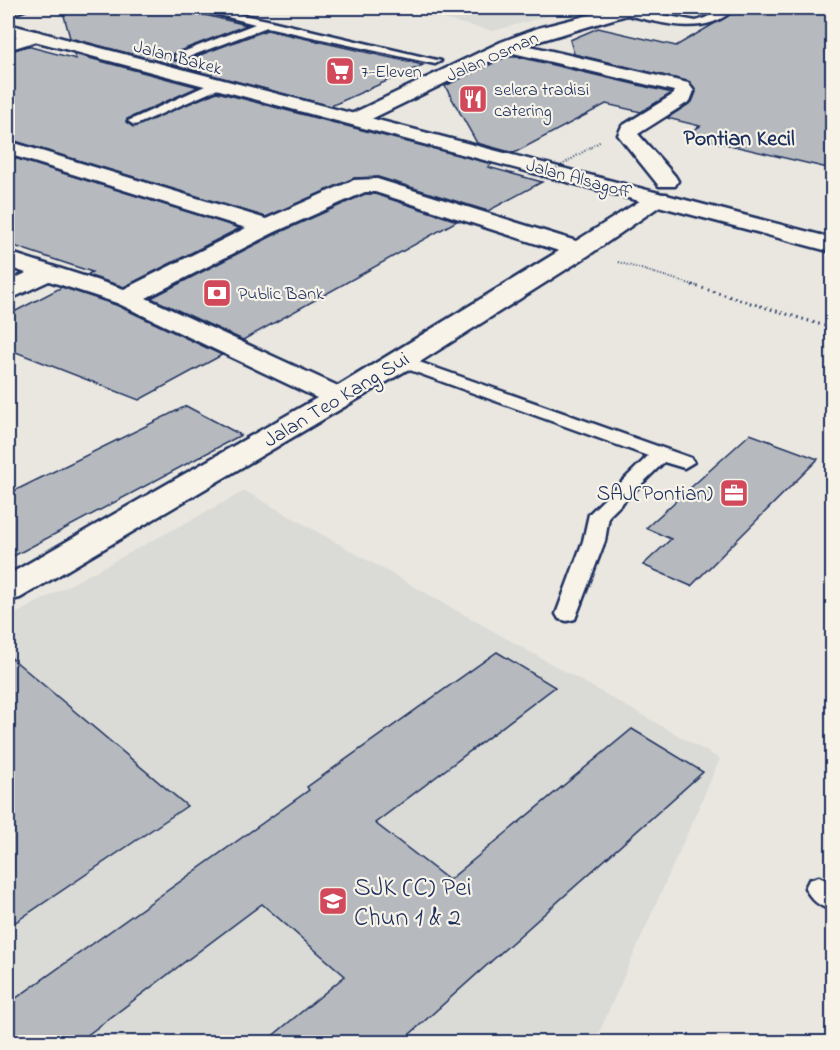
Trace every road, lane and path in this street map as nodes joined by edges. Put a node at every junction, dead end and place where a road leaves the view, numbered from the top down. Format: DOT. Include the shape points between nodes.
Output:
graph roads {
  1 [pos="25,8"];
  2 [pos="197,8"];
  3 [pos="596,8"];
  4 [pos="730,8"];
  5 [pos="629,9"];
  6 [pos="8,13"];
  7 [pos="267,23"];
  8 [pos="15,35"];
  9 [pos="507,46"];
  10 [pos="179,57"];
  11 [pos="435,61"];
  12 [pos="407,74"];
  13 [pos="216,85"];
  14 [pos="380,108"];
  15 [pos="353,110"];
  16 [pos="325,111"];
  17 [pos="134,121"];
  18 [pos="591,147"];
  19 [pos="11,150"];
  20 [pos="541,178"];
  21 [pos="700,189"];
  22 [pos="663,190"];
  23 [pos="267,227"];
  24 [pos="832,245"];
  25 [pos="580,250"];
  26 [pos="8,259"];
  27 [pos="47,272"];
  28 [pos="8,292"];
  29 [pos="126,298"];
  30 [pos="832,328"];
  31 [pos="402,361"];
  32 [pos="339,398"];
  33 [pos="661,454"];
  34 [pos="684,462"];
  35 [pos="8,590"];
  36 [pos="567,614"];
  1 -- 6 [label="lane"];
  2 -- 7 [label="lane"];
  3 -- 11 [label="main road, Jalan Osman" via="500,35"];
  4 -- 5 [label="lane" via="708,22 696,24"];
  5 -- 9 [label="main road, Jalan Osman"];
  6 -- 10 [label="main road, Jalan Bakek"];
  7 -- 10 [label="lane"];
  7 -- 11 [label="lane"];
  8 -- 13 [label="main road, Jalan Bakek"];
  9 -- 14 [label="main road, Jalan Osman"];
  9 -- 22 [label="main road" via="681,87 685,91 683,97 629,130 628,135"];
  10 -- 15 [label="main road, Jalan Bakek"];
  11 -- 12 [label="main road, Jalan Osman"];
  13 -- 16 [label="main road, Jalan Bakek"];
  13 -- 17 [label="lane"];
  14 -- 15 [label="main road, Jalan Alsagoff"];
  14 -- 22 [label="main road, Jalan Alsagoff"];
  15 -- 16 [label="main road, Jalan Alsagoff"];
  15 -- 22 [label="main road, Jalan Alsagoff"];
  18 -- 20 [label="path, bridge"];
  19 -- 23 [label="main road"];
  21 -- 22 [label="main road, Jalan Alsagoff"];
  22 -- 24 [label="main road, Jalan Alsagoff"];
  22 -- 25 [label="main road, Jalan Teo Kang Sui"];
  23 -- 25 [label="main road" via="369,185"];
  23 -- 29 [label="main road"];
  25 -- 30 [label="path"];
  25 -- 31 [label="main road, Jalan Teo Kang Sui"];
  26 -- 27 [label="main road"];
  27 -- 28 [label="main road"];
  27 -- 29 [label="main road"];
  29 -- 32 [label="main road"];
  31 -- 32 [label="main road, Jalan Teo Kang Sui"];
  31 -- 33 [label="lane"];
  32 -- 35 [label="main road, Jalan Teo Kang Sui"];
  33 -- 34 [label="lane"];
  33 -- 36 [label="lane" via="599,514 594,542"];
}
